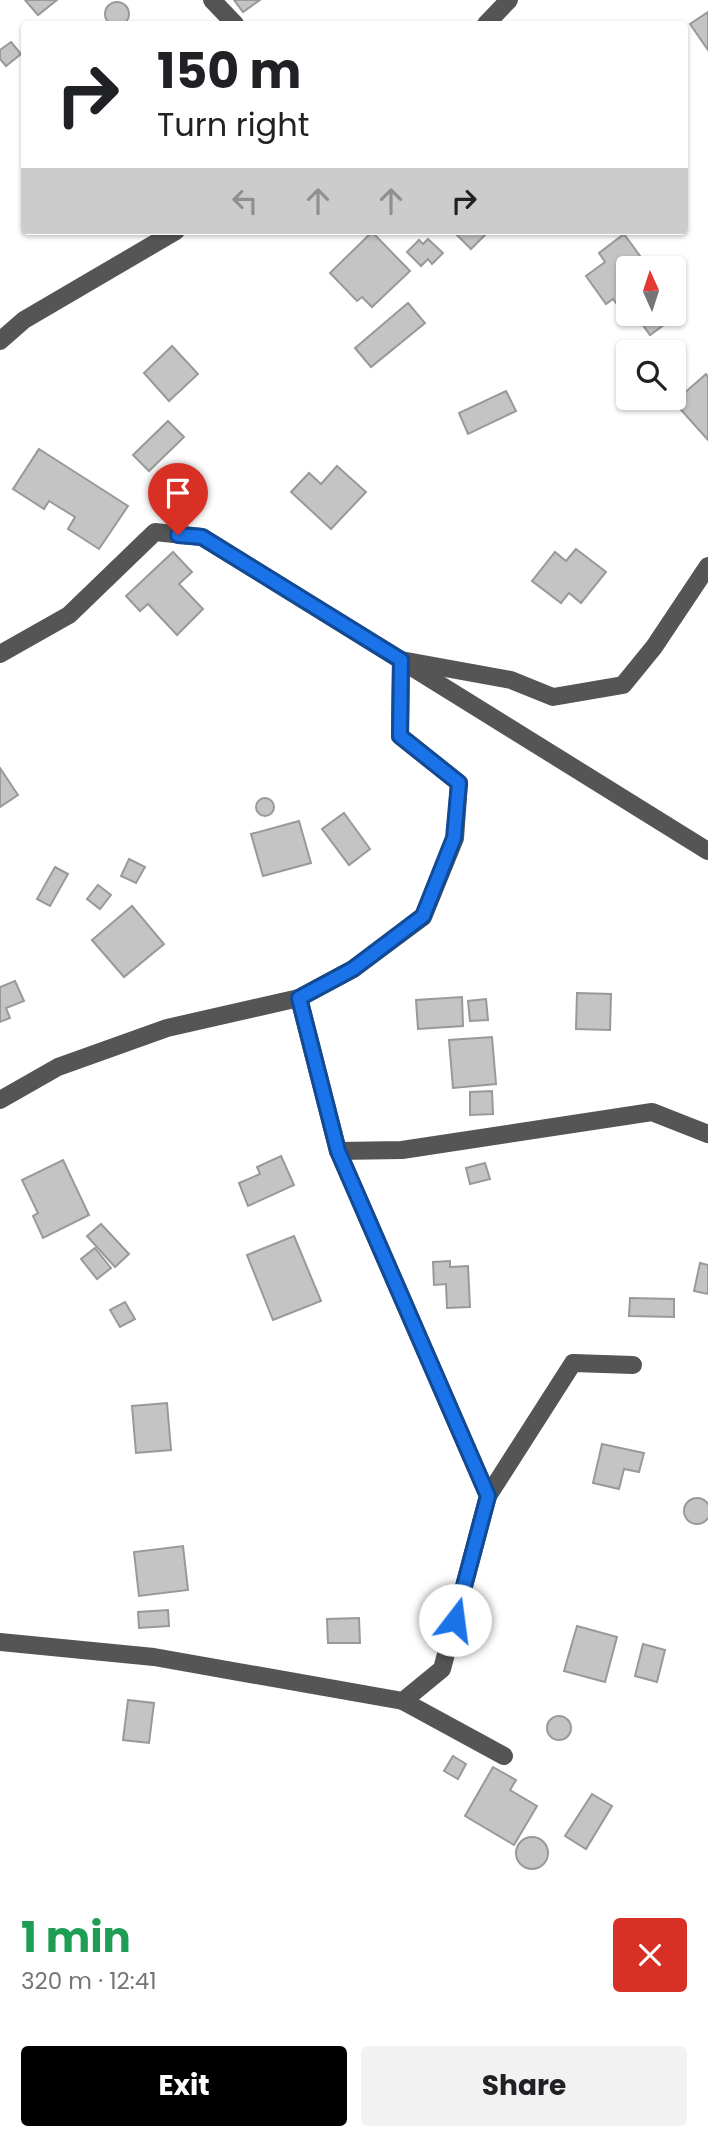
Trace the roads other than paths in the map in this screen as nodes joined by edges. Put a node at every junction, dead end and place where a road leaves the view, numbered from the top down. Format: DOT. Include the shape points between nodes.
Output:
graph roads {
  1 [pos="212,0"];
  2 [pos="509,0"];
  3 [pos="232,21"];
  4 [pos="489,21"];
  5 [pos="169,235"];
  6 [pos="0,341"];
  7 [pos="708,566"];
  8 [pos="0,654"];
  9 [pos="401,660"];
  10 [pos="708,851"];
  11 [pos="299,998"];
  12 [pos="0,1100"];
  13 [pos="708,1134"];
  14 [pos="338,1151"];
  15 [pos="633,1365"];
  16 [pos="488,1496"];
  17 [pos="0,1642"];
  18 [pos="403,1701"];
  19 [pos="503,1756"];
  1 -- 3 [label="lane"];
  2 -- 4 [label="lane"];
  5 -- 6 [label="lane" via="24,320"];
  7 -- 9 [label="lane" via="654,647 622,685 553,697 510,680"];
  8 -- 9 [label="lane" via="69,615 155,532 202,537"];
  9 -- 10 [label="lane"];
  9 -- 11 [label="lane" via="400,736 459,783 454,838 423,916 353,969"];
  11 -- 12 [label="lane" via="166,1028 58,1068"];
  11 -- 14 [label="lane"];
  13 -- 14 [label="lane" via="652,1112 402,1150"];
  14 -- 16 [label="lane"];
  15 -- 16 [label="lane" via="573,1363"];
  16 -- 18 [label="lane" via="442,1670"];
  17 -- 18 [label="lane" via="154,1657"];
  18 -- 19 [label="lane"];
}
